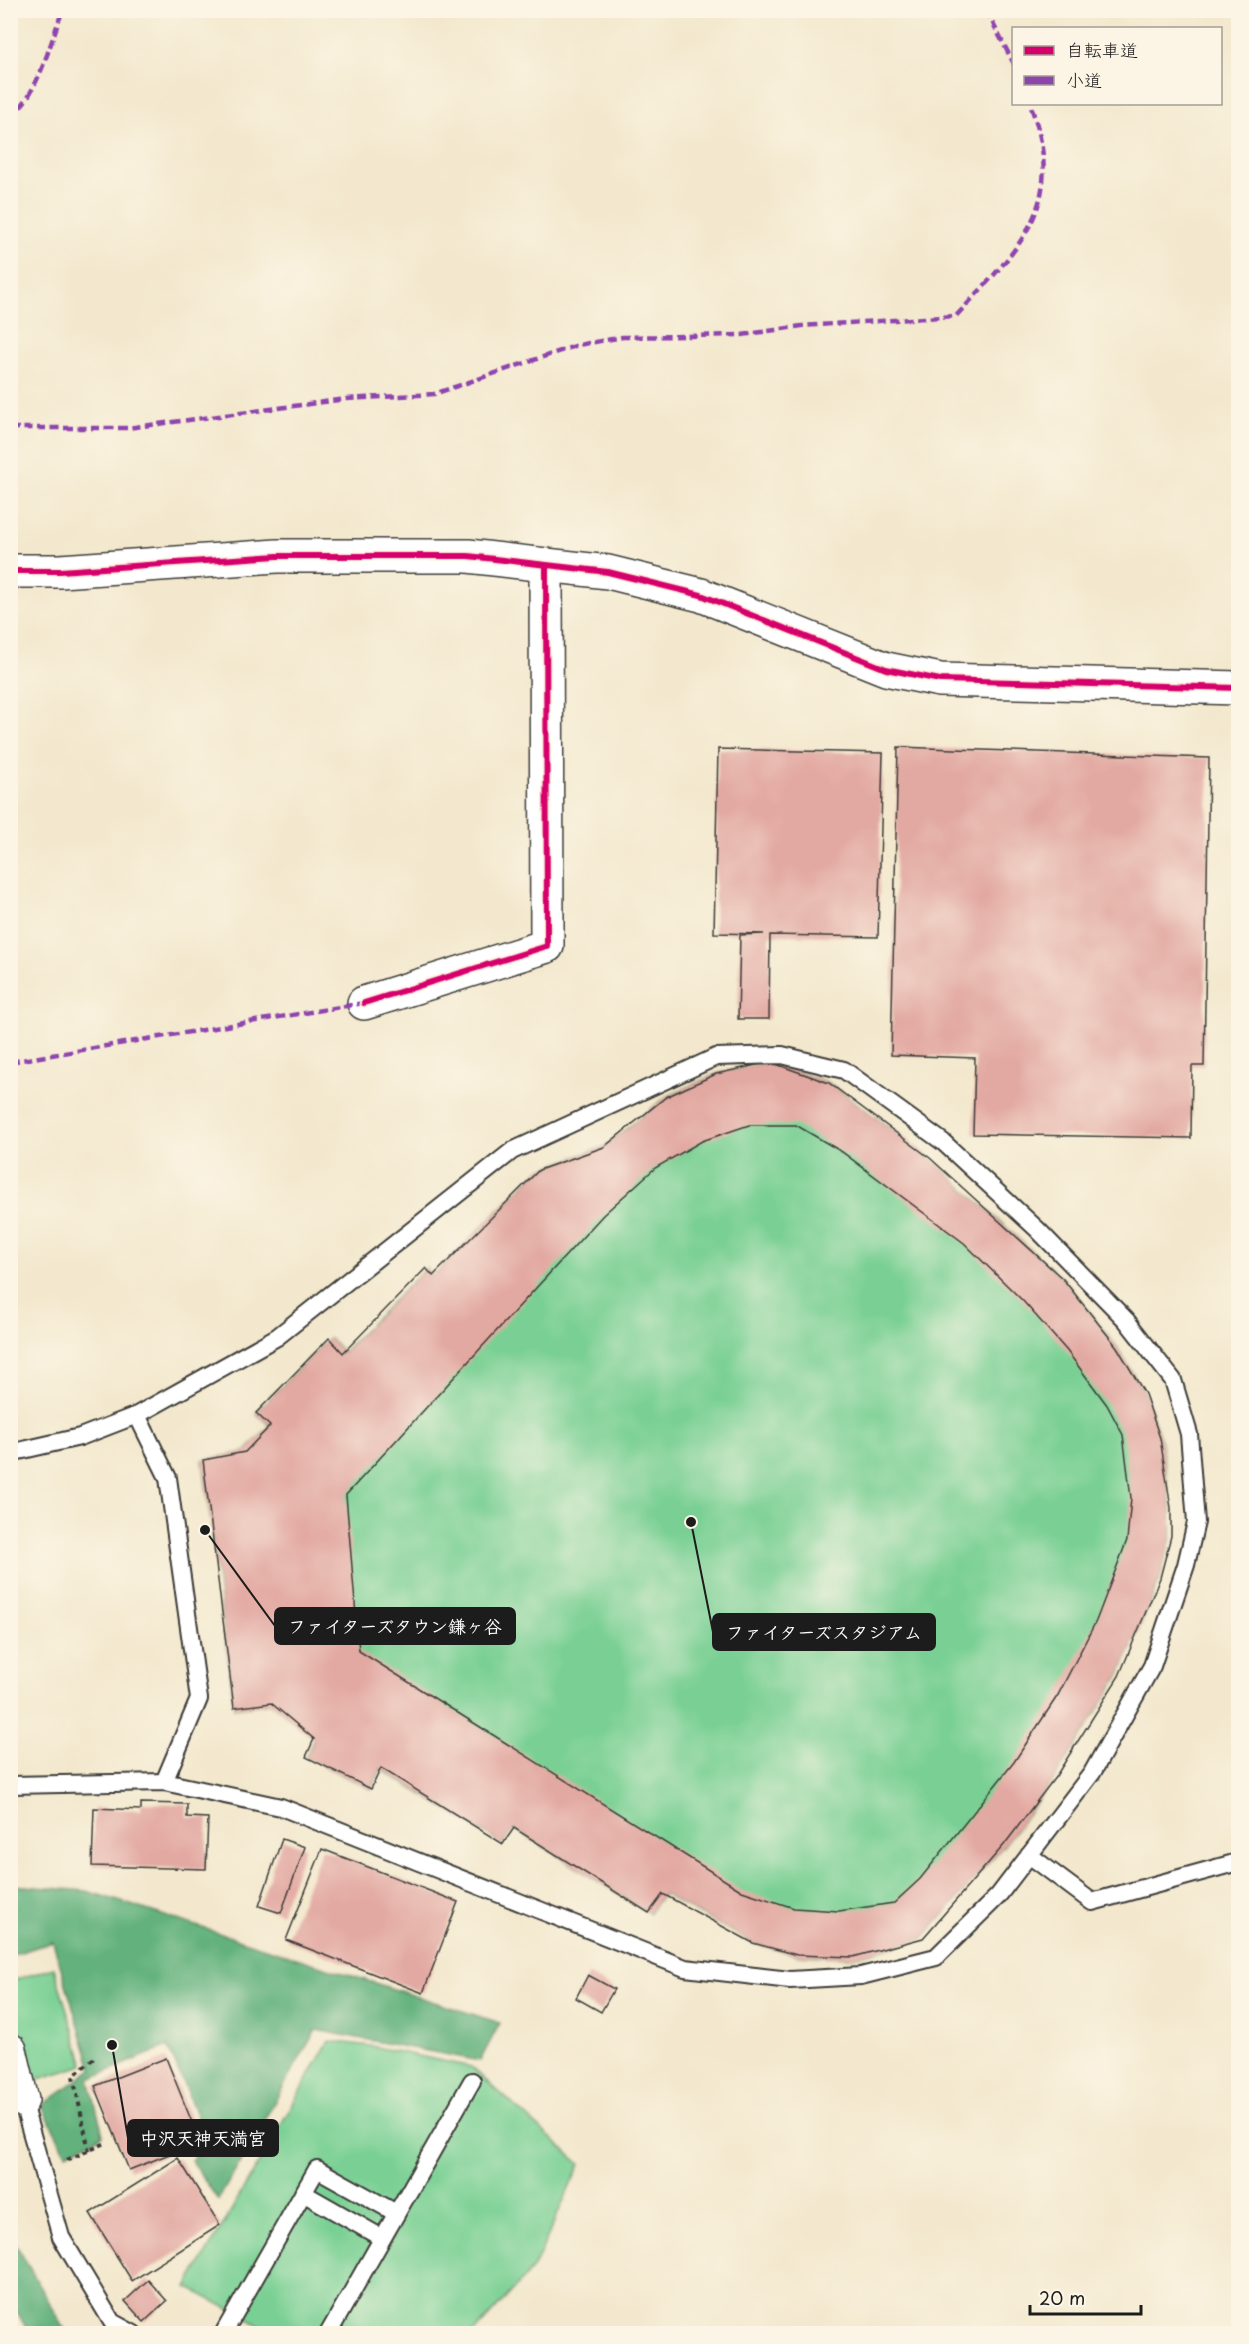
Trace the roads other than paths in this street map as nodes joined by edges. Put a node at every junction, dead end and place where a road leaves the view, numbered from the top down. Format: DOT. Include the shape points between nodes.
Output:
graph roads {
  1 [pos="546,565"];
  2 [pos="10,571"];
  3 [pos="1239,688"];
  4 [pos="364,1004"];
  5 [pos="137,1415"];
  6 [pos="10,1453"];
  7 [pos="165,1782"];
  8 [pos="10,1785"];
  9 [pos="1029,1855"];
  10 [pos="1239,1862"];
  11 [pos="10,2050"];
  12 [pos="472,2081"];
  13 [pos="22,2100"];
  14 [pos="303,2193"];
  15 [pos="396,2213"];
  16 [pos="382,2238"];
  17 [pos="134,2334"];
  18 [pos="223,2334"];
  19 [pos="328,2334"];
  1 -- 2 [label="street" via="468,556 289,556"];
  1 -- 3 [label="street" via="608,572 701,595 886,669 940,680"];
  1 -- 4 [label="street" via="547,946"];
  5 -- 6 [label="lane" via="80,1437"];
  5 -- 7 [label="lane" via="168,1478 199,1699"];
  5 -- 9 [label="lane" via="277,1337 512,1150 716,1057 782,1055 844,1070 943,1142 1126,1320 1173,1380 1189,1434 1196,1522 1186,1565 1152,1666 1092,1773"];
  7 -- 8 [label="lane"];
  7 -- 9 [label="lane" via="281,1808 685,1968 790,1980 861,1976 936,1957 998,1896"];
  9 -- 10 [label="lane" via="1092,1902"];
  11 -- 13 [label="street"];
  12 -- 15 [label="lane"];
  13 -- 17 [label="lane" via="61,2237 112,2322"];
  14 -- 15 [label="lane" via="317,2169"];
  14 -- 16 [label="lane"];
  14 -- 18 [label="lane"];
  15 -- 16 [label="lane"];
  16 -- 19 [label="lane"];
}
